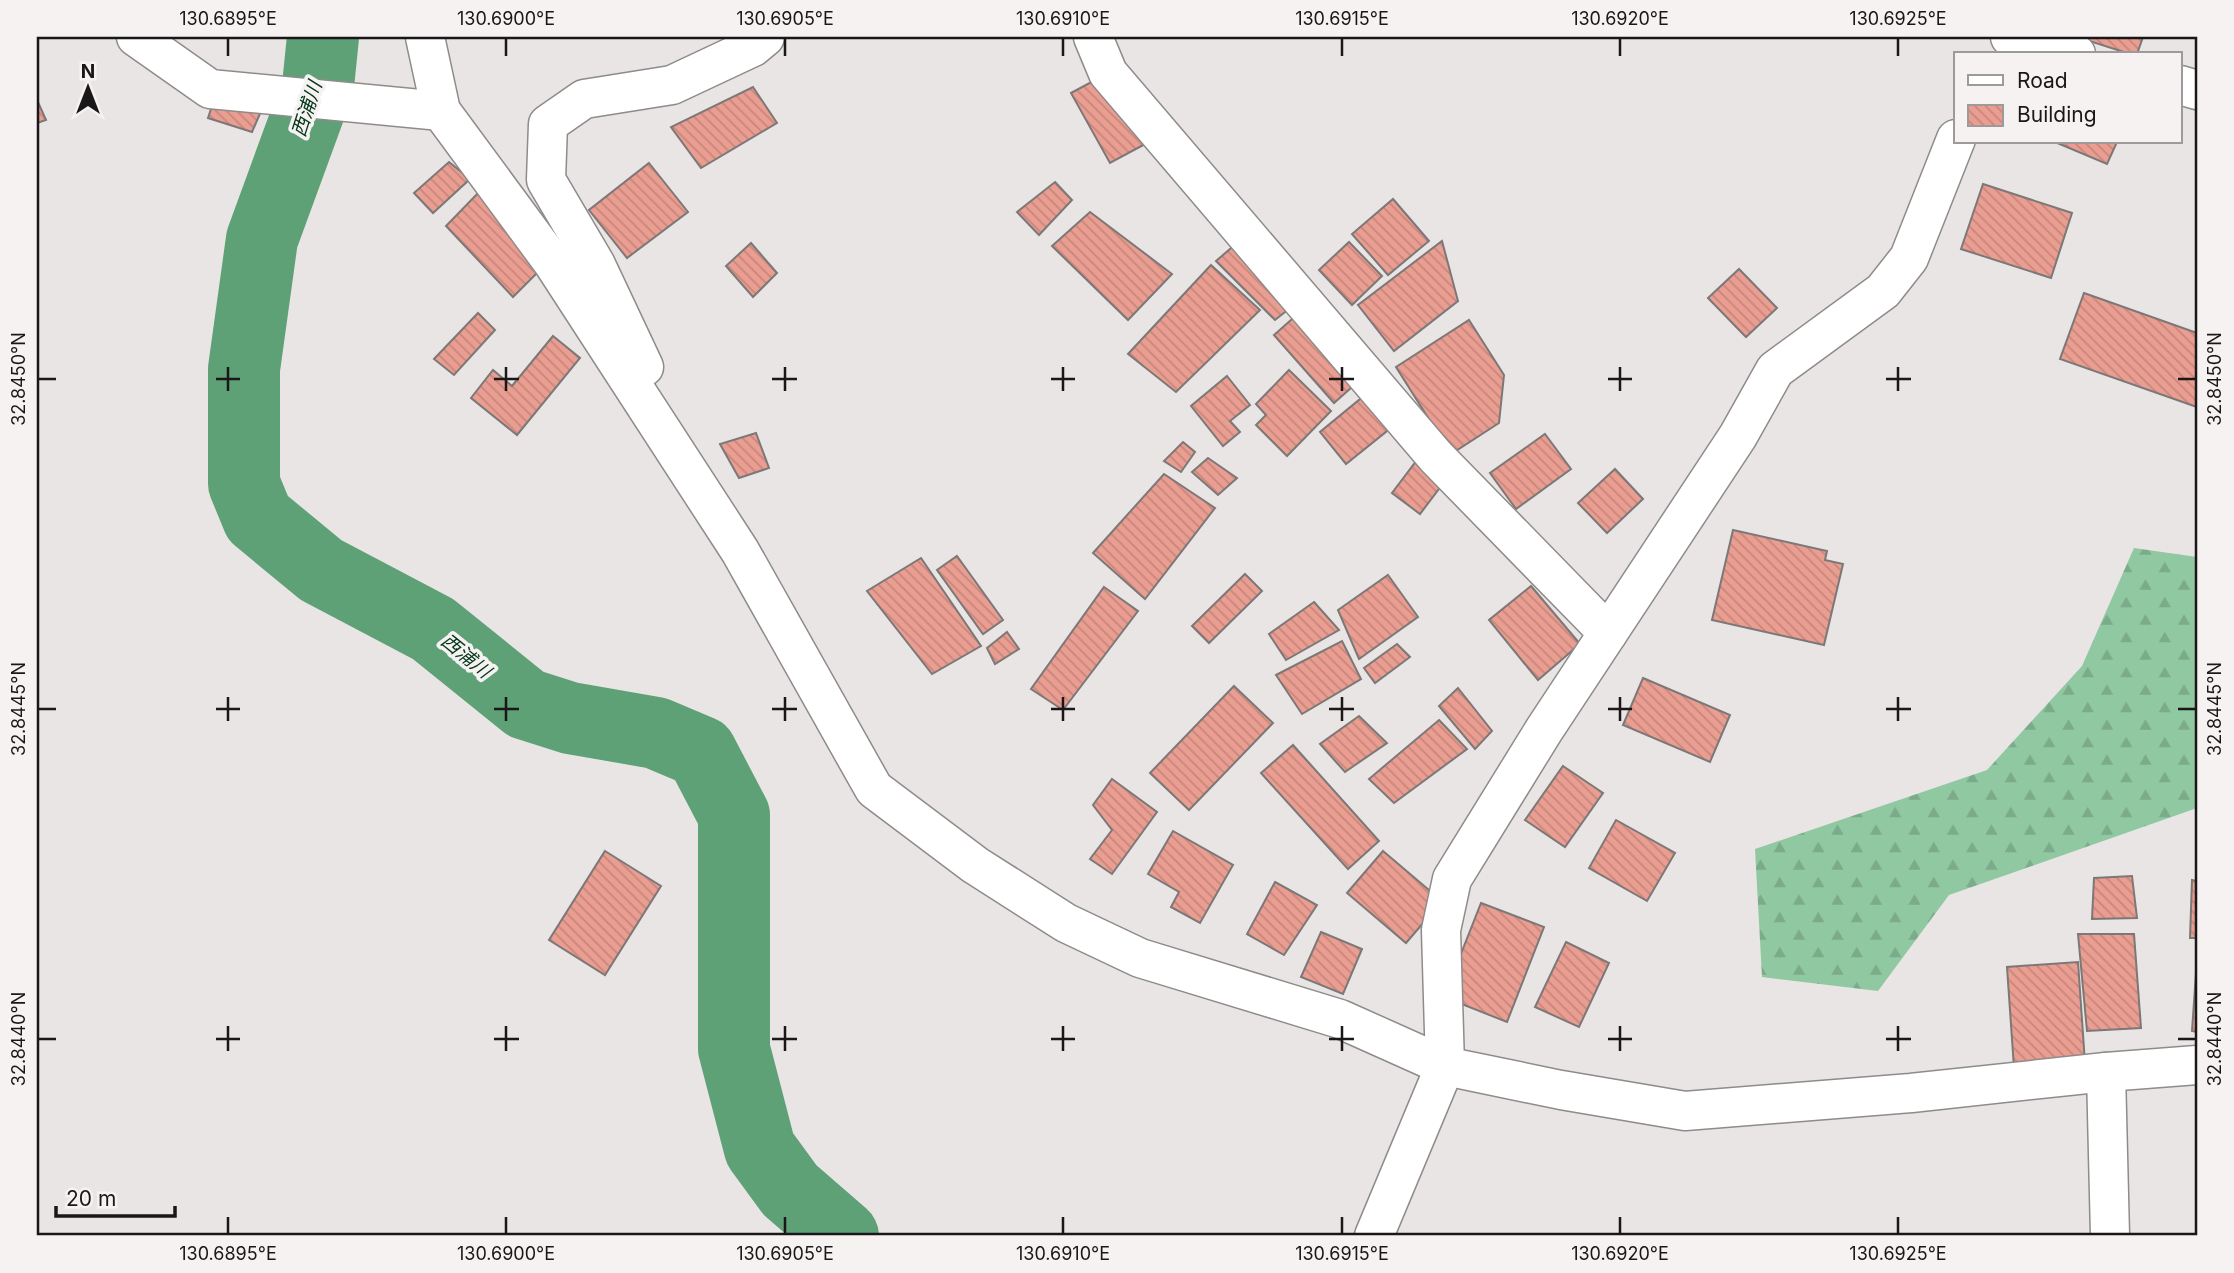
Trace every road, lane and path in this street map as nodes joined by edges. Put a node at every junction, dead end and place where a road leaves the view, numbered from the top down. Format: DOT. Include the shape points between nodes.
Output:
graph roads {
  1 [pos="136,37"];
  2 [pos="425,37"];
  3 [pos="765,37"];
  4 [pos="1093,37"];
  5 [pos="2010,37"];
  6 [pos="2068,52"];
  7 [pos="441,111"];
  8 [pos="1954,144"];
  9 [pos="705,496"];
  10 [pos="1608,633"];
  11 [pos="2197,1065"];
  12 [pos="1445,1066"];
  13 [pos="2106,1072"];
  14 [pos="1374,1236"];
  15 [pos="2110,1236"];
  1 -- 7 [label="street" via="210,89"];
  2 -- 7 [label="street"];
  3 -- 9 [label="street" via="672,85 584,99 548,124 546,180 596,265"];
  4 -- 10 [label="street" via="1116,83 1436,457"];
  5 -- 6 [label="street"];
  7 -- 9 [label="street" via="552,263"];
  8 -- 10 [label="street" via="1909,258 1883,291 1775,370 1738,436"];
  9 -- 12 [label="street" via="874,789 975,865 1066,923 1140,958 1340,1019"];
  10 -- 12 [label="street" via="1452,879 1441,930"];
  11 -- 13 [label="street"];
  12 -- 13 [label="street" via="1685,1111"];
  12 -- 14 [label="street"];
  13 -- 15 [label="street"];
}
